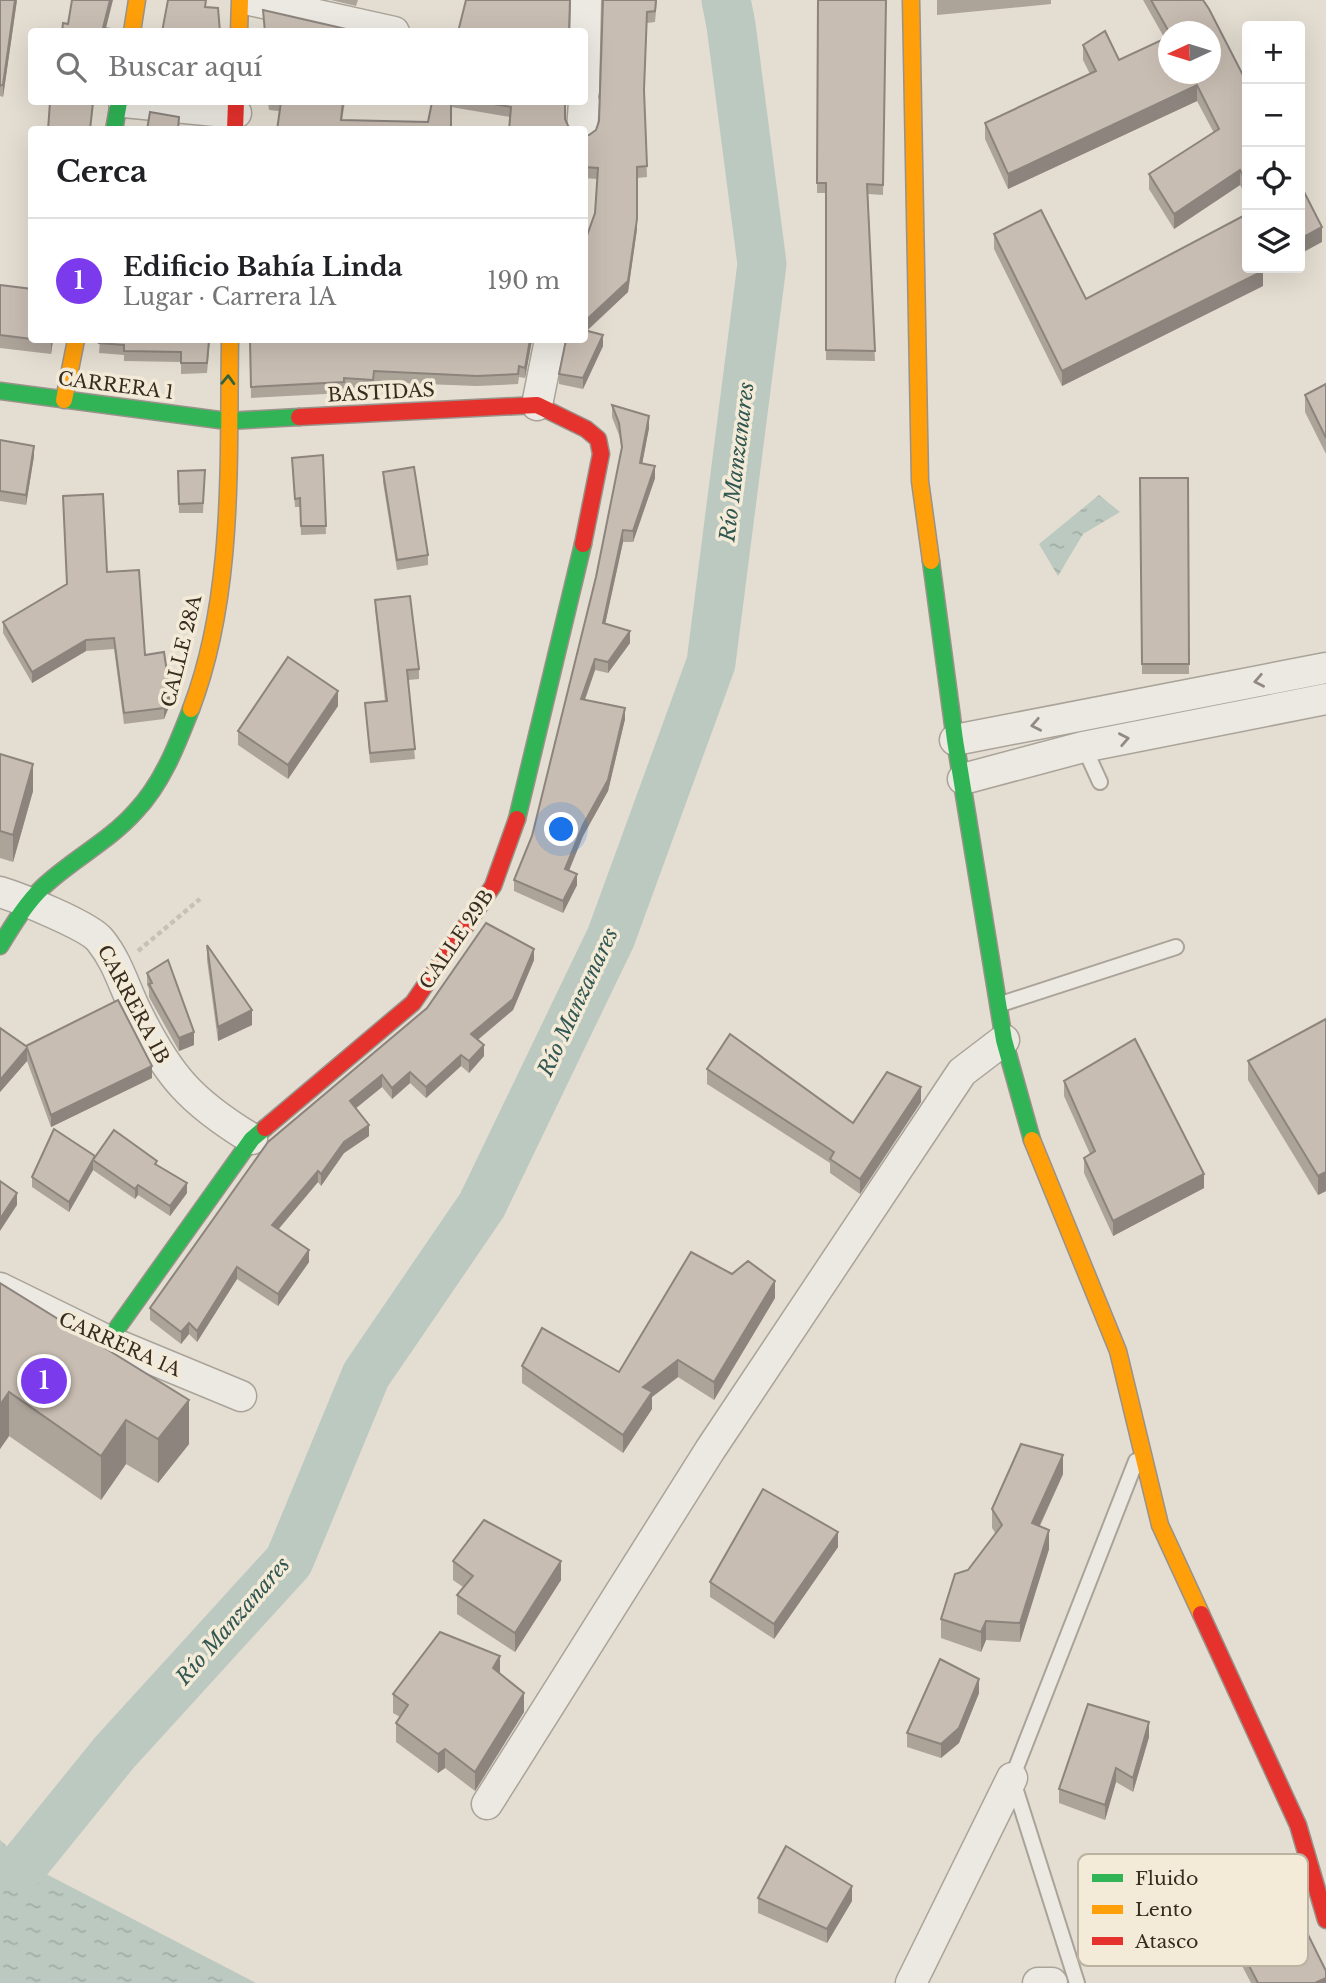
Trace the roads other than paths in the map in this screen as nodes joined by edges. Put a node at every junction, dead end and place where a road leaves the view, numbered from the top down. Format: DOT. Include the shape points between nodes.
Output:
graph roads {
  1 [pos="137,0"];
  2 [pos="240,0"];
  3 [pos="250,0"];
  4 [pos="586,0"];
  5 [pos="911,0"];
  6 [pos="133,28"];
  7 [pos="239,28"];
  8 [pos="376,28"];
  9 [pos="586,28"];
  10 [pos="121,105"];
  11 [pos="148,105"];
  12 [pos="584,105"];
  13 [pos="236,115"];
  14 [pos="115,126"];
  15 [pos="582,126"];
  16 [pos="75,343"];
  17 [pos="230,343"];
  18 [pos="549,343"];
  19 [pos="0,391"];
  20 [pos="64,400"];
  21 [pos="537,405"];
  22 [pos="227,421"];
  23 [pos="1326,667"];
  24 [pos="1326,699"];
  25 [pos="1078,717"];
  26 [pos="955,740"];
  27 [pos="1083,747"];
  28 [pos="963,779"];
  29 [pos="1100,782"];
  30 [pos="0,892"];
  31 [pos="30,900"];
  32 [pos="0,946"];
  33 [pos="1176,947"];
  34 [pos="997,1006"];
  35 [pos="1004,1040"];
  36 [pos="252,1139"];
  37 [pos="0,1288"];
  38 [pos="108,1341"];
  39 [pos="241,1396"];
  40 [pos="1141,1447"];
  41 [pos="1012,1778"];
  42 [pos="486,1804"];
  43 [pos="1298,1825"];
  44 [pos="1326,1835"];
  45 [pos="1307,1854"];
  46 [pos="1308,1859"];
  47 [pos="1326,1920"];
  48 [pos="911,1983"];
  49 [pos="1038,1983"];
  50 [pos="1052,1983"];
  51 [pos="1077,1983"];
  1 -- 6 [label="street"];
  2 -- 7 [label="street"];
  3 -- 8 [label="street"];
  4 -- 9 [label="street"];
  5 -- 26 [label="street" via="920,481"];
  10 -- 14 [label="street"];
  11 -- 13 [label="street"];
  12 -- 15 [label="street"];
  16 -- 20 [label="street"];
  22 -- 17 [label="street, CALLE 28A, one-way"];
  18 -- 21 [label="street"];
  19 -- 20 [label="street, CARRERA 1"];
  20 -- 22 [label="street, CARRERA 1"];
  21 -- 22 [label="street, BASTIDAS"];
  21 -- 36 [label="street, CALLE 29B" via="586,429 598,439 601,454 562,643 510,842 492,886 413,1003"];
  22 -- 31 [label="street, CALLE 28A" via="222,552 211,632 175,749 148,798"];
  23 -- 25 [label="street, one-way"];
  27 -- 24 [label="street, one-way"];
  25 -- 26 [label="street, one-way"];
  25 -- 27 [label="lane"];
  26 -- 28 [label="street"];
  27 -- 28 [label="street"];
  27 -- 29 [label="lane"];
  28 -- 34 [label="street"];
  30 -- 31 [label="street, CARRERA 1B"];
  31 -- 32 [label="street, CALLE 28A"];
  31 -- 36 [label="street, CARRERA 1B" via="98,937 119,968 136,1011 172,1075 199,1104"];
  33 -- 34 [label="lane"];
  34 -- 35 [label="street"];
  35 -- 40 [label="street" via="1034,1148 1118,1351"];
  35 -- 42 [label="street" via="962,1072 710,1450"];
  36 -- 38 [label="street, CALLE 29B"];
  37 -- 38 [label="street, CARRERA 1A"];
  38 -- 39 [label="street, CARRERA 1A"];
  40 -- 41 [label="lane"];
  40 -- 43 [label="street" via="1160,1525"];
  41 -- 48 [label="street"];
  41 -- 51 [label="lane"];
  43 -- 44 [label="street"];
  43 -- 45 [label="street"];
  46 -- 47 [label="street"];
  49 -- 50 [label="street"];
}
